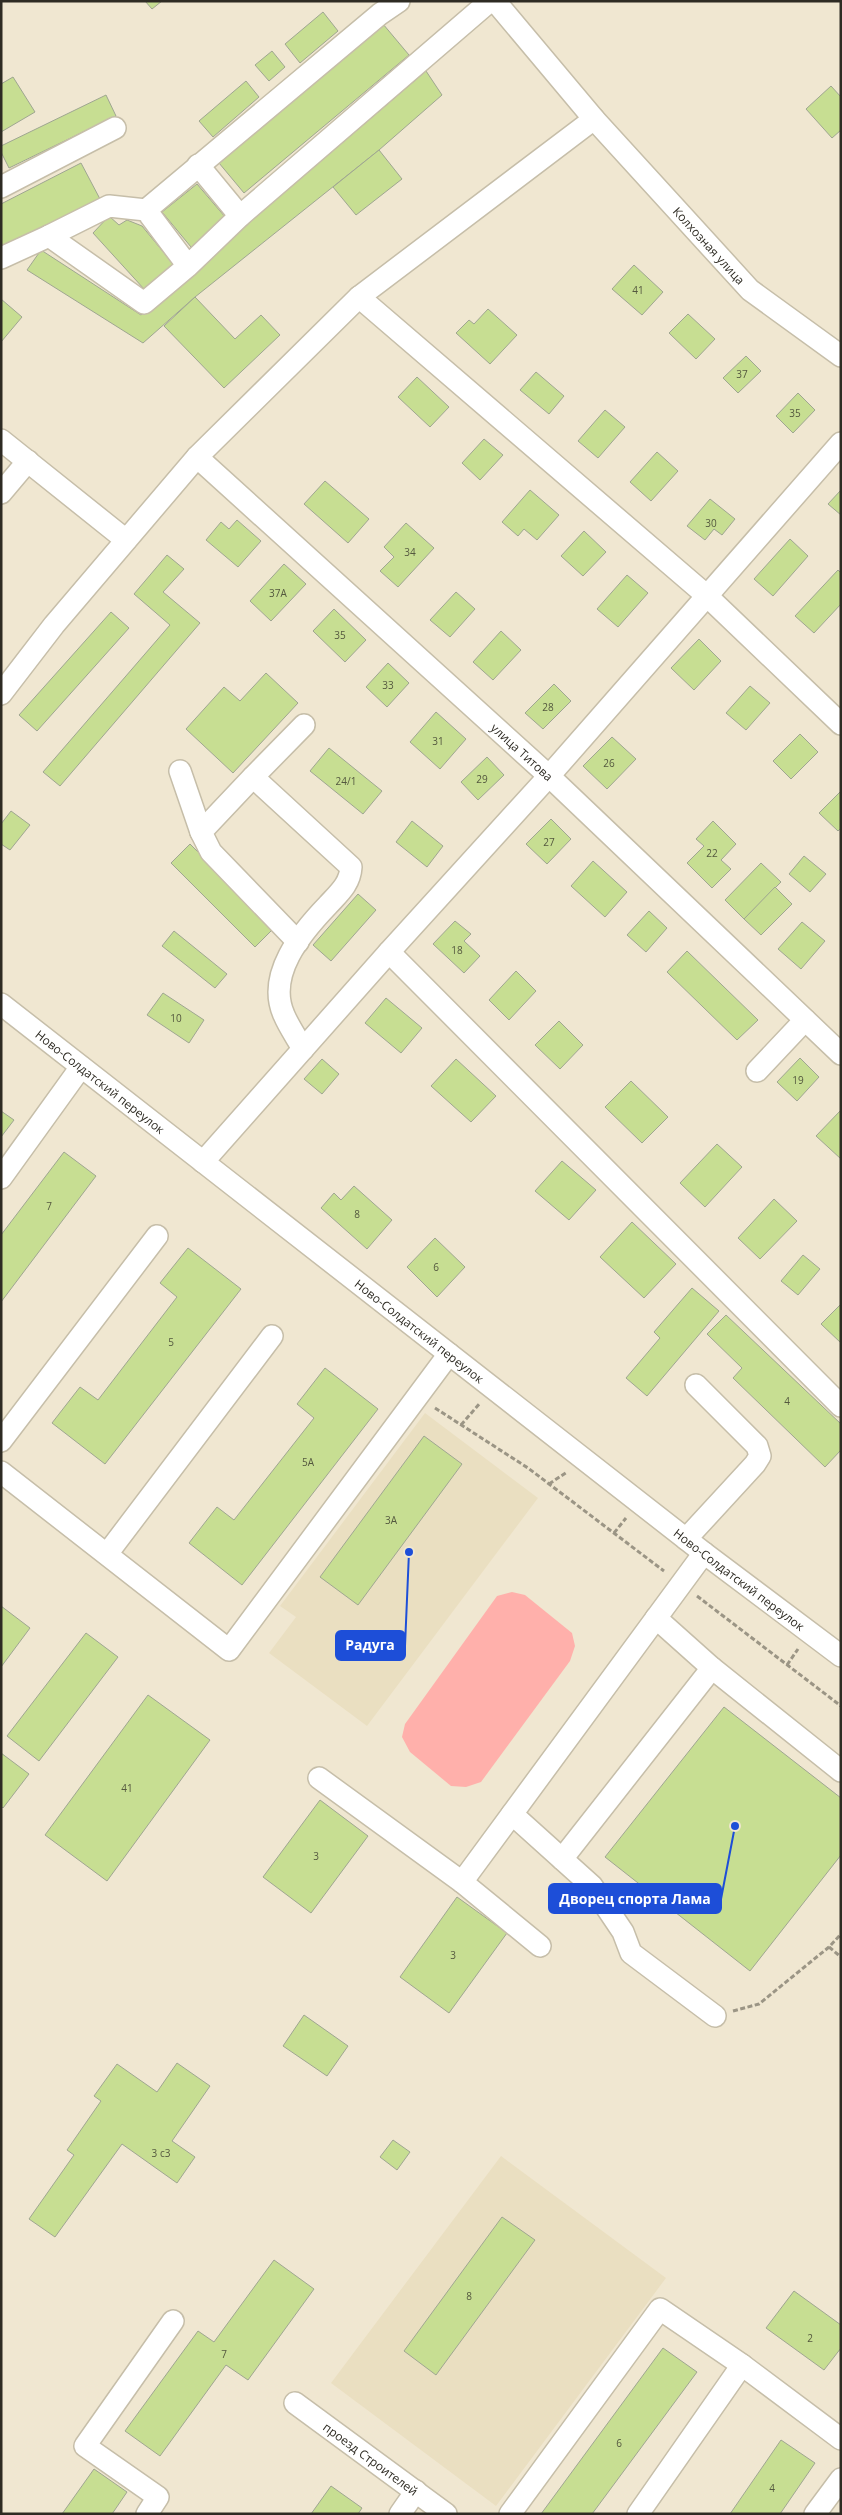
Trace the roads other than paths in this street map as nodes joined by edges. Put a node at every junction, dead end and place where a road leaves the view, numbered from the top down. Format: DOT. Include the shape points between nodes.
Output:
graph roads {
  1 [pos="399,1"];
  2 [pos="490,1"];
  3 [pos="495,1"];
  4 [pos="594,119"];
  5 [pos="115,128"];
  6 [pos="198,165"];
  7 [pos="1,187"];
  8 [pos="146,210"];
  9 [pos="240,216"];
  10 [pos="49,236"];
  11 [pos="1,258"];
  12 [pos="188,266"];
  13 [pos="359,297"];
  14 [pos="841,356"];
  15 [pos="1,440"];
  16 [pos="841,443"];
  17 [pos="197,456"];
  18 [pos="28,461"];
  19 [pos="1,493"];
  20 [pos="126,540"];
  21 [pos="706,595"];
  22 [pos="1,694"];
  23 [pos="841,724"];
  24 [pos="304,725"];
  25 [pos="180,771"];
  26 [pos="549,776"];
  27 [pos="253,777"];
  28 [pos="201,832"];
  29 [pos="298,942"];
  30 [pos="389,952"];
  31 [pos="1,1004"];
  32 [pos="805,1020"];
  33 [pos="303,1049"];
  34 [pos="841,1054"];
  35 [pos="82,1067"];
  36 [pos="757,1070"];
  37 [pos="203,1162"];
  38 [pos="1,1178"];
  39 [pos="157,1236"];
  40 [pos="272,1336"];
  41 [pos="450,1354"];
  42 [pos="696,1385"];
  43 [pos="841,1406"];
  44 [pos="1,1441"];
  45 [pos="1,1472"];
  46 [pos="686,1539"];
  47 [pos="704,1553"];
  48 [pos="107,1554"];
  49 [pos="656,1618"];
  50 [pos="841,1656"];
  51 [pos="712,1668"];
  52 [pos="841,1771"];
  53 [pos="319,1778"];
  54 [pos="512,1814"];
  55 [pos="562,1859"];
  56 [pos="462,1882"];
  57 [pos="540,1946"];
  58 [pos="715,2016"];
  59 [pos="173,2321"];
  60 [pos="742,2366"];
  61 [pos="295,2403"];
  62 [pos="841,2439"];
  63 [pos="841,2479"];
  64 [pos="416,2491"];
  65 [pos="147,2514"];
  66 [pos="400,2514"];
  67 [pos="446,2514"];
  68 [pos="510,2514"];
  69 [pos="638,2514"];
  70 [pos="815,2514"];
  1 -- 6 [label="street"];
  2 -- 9 [label="street"];
  3 -- 4 [label="street, Колхозная улица"];
  4 -- 13 [label="street"];
  4 -- 14 [label="street, Колхозная улица" via="750,290"];
  5 -- 7 [label="street"];
  6 -- 8 [label="street"];
  6 -- 9 [label="street"];
  8 -- 10 [label="street" via="109,206"];
  8 -- 12 [label="street"];
  9 -- 12 [label="street"];
  10 -- 11 [label="street"];
  10 -- 12 [label="street" via="144,303"];
  13 -- 17 [label="street"];
  13 -- 21 [label="street"];
  15 -- 18 [label="street"];
  16 -- 21 [label="street"];
  17 -- 20 [label="street"];
  17 -- 26 [label="street, улица Титова"];
  18 -- 19 [label="street"];
  18 -- 20 [label="street"];
  20 -- 22 [label="street"];
  21 -- 23 [label="street"];
  21 -- 26 [label="street"];
  24 -- 27 [label="street"];
  25 -- 28 [label="street"];
  26 -- 30 [label="street"];
  26 -- 32 [label="street, улица Титова"];
  27 -- 28 [label="street"];
  27 -- 29 [label="street" via="351,868 351,877 344,888 311,922"];
  28 -- 29 [label="street" via="211,852"];
  29 -- 33 [label="street" via="278,985 284,1014"];
  30 -- 33 [label="street"];
  30 -- 43 [label="street"];
  31 -- 35 [label="street, Ново-Солдатский переулок"];
  32 -- 34 [label="street, улица Титова"];
  32 -- 36 [label="street"];
  33 -- 37 [label="street"];
  35 -- 37 [label="street, Ново-Солдатский переулок"];
  35 -- 38 [label="street"];
  37 -- 41 [label="street, Ново-Солдатский переулок"];
  39 -- 44 [label="street"];
  40 -- 48 [label="street"];
  41 -- 46 [label="street, Ново-Солдатский переулок"];
  41 -- 48 [label="street" via="229,1650"];
  42 -- 46 [label="street" via="757,1446 760,1456"];
  45 -- 48 [label="street"];
  46 -- 47 [label="street, Ново-Солдатский переулок"];
  47 -- 49 [label="street"];
  47 -- 50 [label="street, Ново-Солдатский переулок"];
  49 -- 51 [label="street"];
  49 -- 54 [label="street"];
  51 -- 52 [label="street"];
  51 -- 55 [label="street"];
  53 -- 56 [label="street"];
  54 -- 55 [label="street"];
  54 -- 56 [label="street"];
  55 -- 58 [label="street" via="592,1886 623,1932 631,1953"];
  56 -- 57 [label="street"];
  59 -- 65 [label="street" via="86,2446 158,2497"];
  60 -- 62 [label="street"];
  60 -- 68 [label="street" via="660,2309"];
  60 -- 69 [label="street"];
  61 -- 64 [label="street, проезд Строителей"];
  63 -- 70 [label="street"];
  64 -- 66 [label="street"];
  64 -- 67 [label="street, проезд Строителей"];
}
